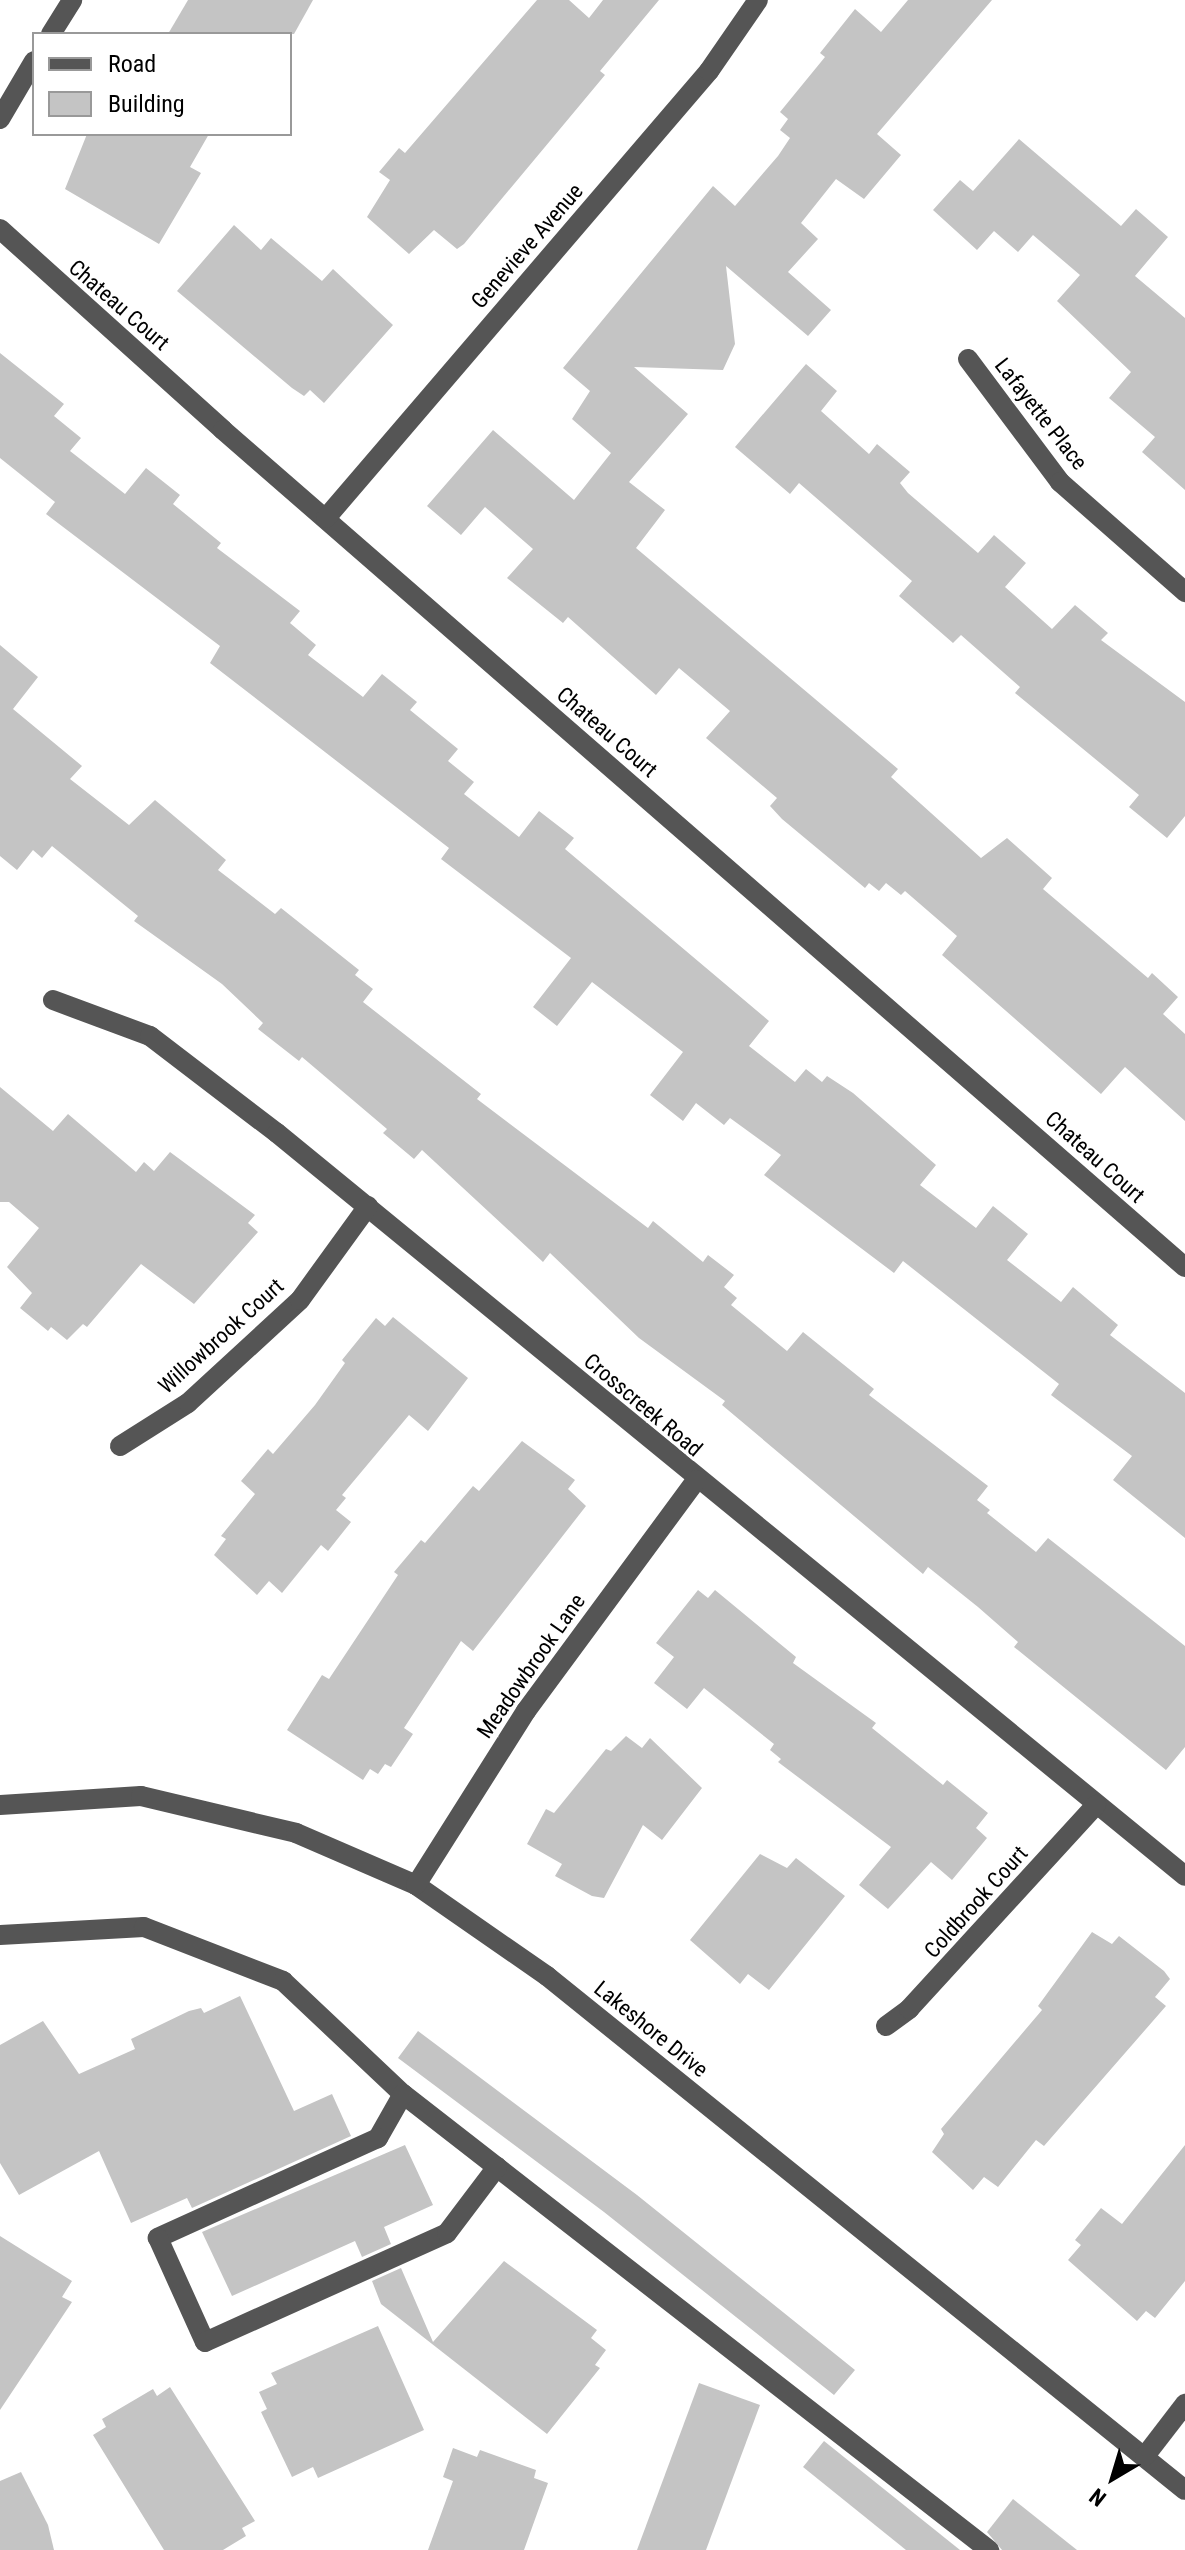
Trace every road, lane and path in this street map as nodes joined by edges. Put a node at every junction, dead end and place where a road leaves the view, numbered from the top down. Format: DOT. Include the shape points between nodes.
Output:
graph roads {
  1 [pos="72,0"];
  2 [pos="758,0"];
  3 [pos="52,32"];
  4 [pos="32,64"];
  5 [pos="0,119"];
  6 [pos="0,229"];
  7 [pos="968,359"];
  8 [pos="326,518"];
  9 [pos="1185,592"];
  10 [pos="53,1000"];
  11 [pos="368,1206"];
  12 [pos="1185,1267"];
  13 [pos="120,1446"];
  14 [pos="696,1480"];
  15 [pos="0,1805"];
  16 [pos="1096,1805"];
  17 [pos="1185,1876"];
  18 [pos="416,1885"];
  19 [pos="0,1935"];
  20 [pos="886,2026"];
  21 [pos="403,2094"];
  22 [pos="497,2167"];
  23 [pos="1185,2404"];
  24 [pos="1145,2456"];
  25 [pos="1185,2490"];
  26 [pos="989,2550"];
  1 -- 3 [label="street"];
  2 -- 8 [label="street, Genevieve Avenue" via="709,71"];
  4 -- 5 [label="street"];
  6 -- 8 [label="street, Chateau Court"];
  7 -- 9 [label="street, Lafayette Place" via="1060,482"];
  8 -- 12 [label="street, Chateau Court"];
  10 -- 11 [label="street, Crosscreek Road" via="150,1036"];
  11 -- 13 [label="street, Willowbrook Court" via="300,1300 188,1403"];
  11 -- 14 [label="street, Crosscreek Road"];
  14 -- 16 [label="street, Crosscreek Road"];
  14 -- 18 [label="street, Meadowbrook Lane" via="526,1711"];
  15 -- 18 [label="street, Lakeshore Drive" via="141,1796 296,1833"];
  16 -- 17 [label="street, Crosscreek Road"];
  16 -- 20 [label="street, Coldbrook Court" via="920,1998"];
  18 -- 24 [label="street, Lakeshore Drive" via="547,1976"];
  19 -- 21 [label="street" via="144,1927 283,1981"];
  21 -- 22 [label="street"];
  21 -- 22 [label="street" via="378,2138 158,2238 205,2342 447,2233"];
  22 -- 26 [label="street"];
  23 -- 24 [label="street"];
  24 -- 25 [label="street, Lakeshore Drive"];
}
